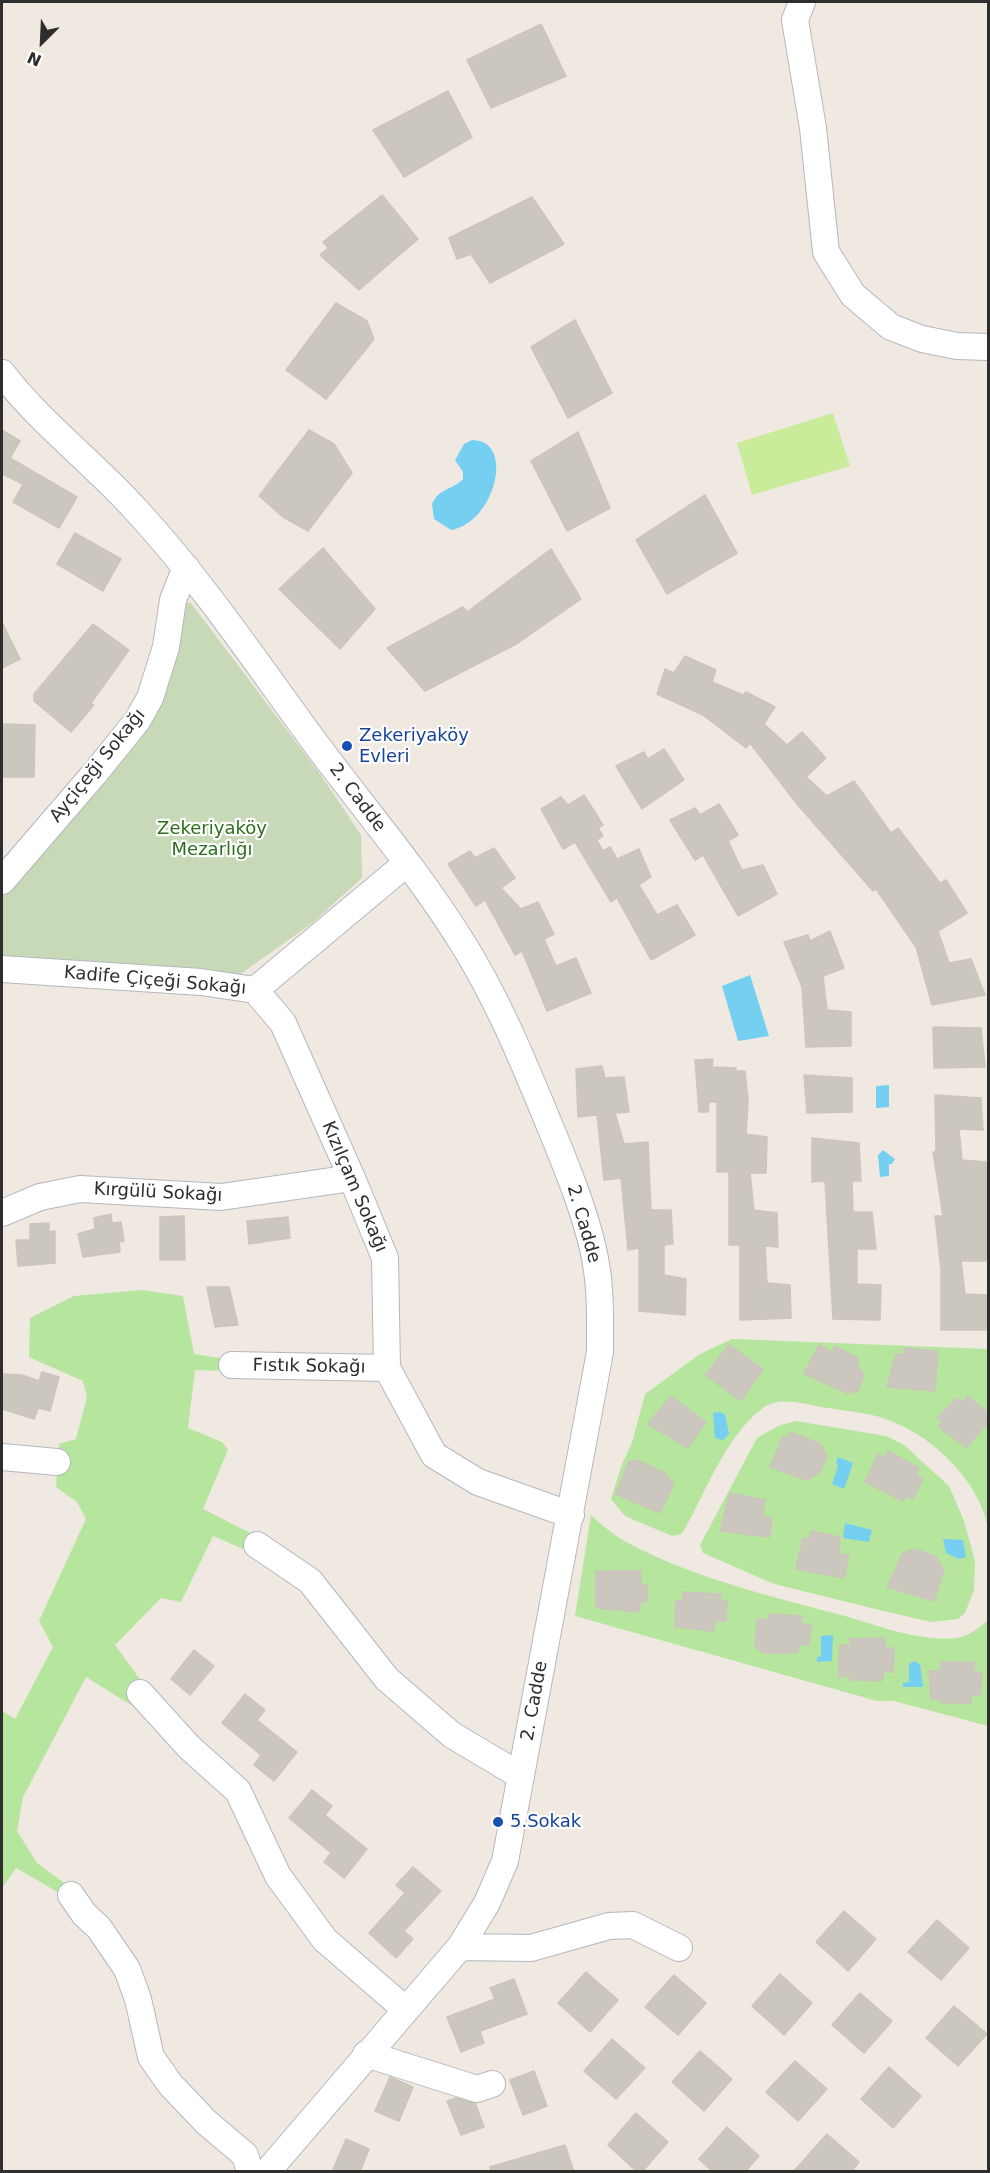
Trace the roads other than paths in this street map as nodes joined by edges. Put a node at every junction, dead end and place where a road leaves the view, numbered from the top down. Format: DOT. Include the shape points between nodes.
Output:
graph roads {
  1 [pos="802,2"];
  2 [pos="988,347"];
  3 [pos="2,373"];
  4 [pos="186,567"];
  5 [pos="407,863"];
  6 [pos="2,881"];
  7 [pos="2,969"];
  8 [pos="255,990"];
  9 [pos="352,1178"];
  10 [pos="2,1213"];
  11 [pos="232,1365"];
  12 [pos="387,1368"];
  13 [pos="2,1457"];
  14 [pos="57,1462"];
  15 [pos="571,1515"];
  16 [pos="256,1545"];
  17 [pos="140,1693"];
  18 [pos="521,1776"];
  19 [pos="71,1895"];
  20 [pos="460,1947"];
  21 [pos="679,1948"];
  22 [pos="405,2009"];
  23 [pos="366,2055"];
  24 [pos="492,2084"];
  25 [pos="250,2172"];
  26 [pos="267,2172"];
  1 -- 2 [label="street" via="795,20 814,138 826,252 853,295 891,327 922,339"];
  3 -- 4 [label="street, 2. Cadde"];
  4 -- 5 [label="street, 2. Cadde"];
  4 -- 6 [label="street, Ayçiçeği Sokağı" via="173,600 161,671 146,706 95,773"];
  5 -- 8 [label="street, Kadife Çiçeği Sokağı"];
  5 -- 15 [label="street, 2. Cadde" via="460,939 495,999 567,1168 596,1262 601,1306 600,1352"];
  7 -- 8 [label="street, Kadife Çiçeği Sokağı" via="201,982"];
  8 -- 9 [label="street, Kızılçam Sokağı" via="283,1023"];
  9 -- 10 [label="street, Kırgülü Sokağı" via="221,1197 80,1189 40,1197"];
  9 -- 12 [label="street, Kızılçam Sokağı" via="385,1258"];
  11 -- 12 [label="street, Fıstık Sokağı"];
  12 -- 15 [label="street, Kızılçam Sokağı" via="434,1455 478,1482"];
  13 -- 14 [label="street"];
  15 -- 18 [label="street, 2. Cadde"];
  16 -- 18 [label="street" via="310,1581 387,1679 452,1735"];
  17 -- 22 [label="street" via="189,1747 238,1791 278,1875 325,1940"];
  18 -- 20 [label="street, 2. Cadde" via="505,1861 487,1903"];
  19 -- 25 [label="street" via="127,1969 151,2056 177,2092 245,2155"];
  20 -- 21 [label="street" via="531,1948 609,1926 633,1925"];
  20 -- 22 [label="street, 2. Cadde"];
  22 -- 23 [label="street, 2. Cadde"];
  23 -- 24 [label="street" via="477,2089"];
  23 -- 26 [label="street, 2. Cadde"];
}
